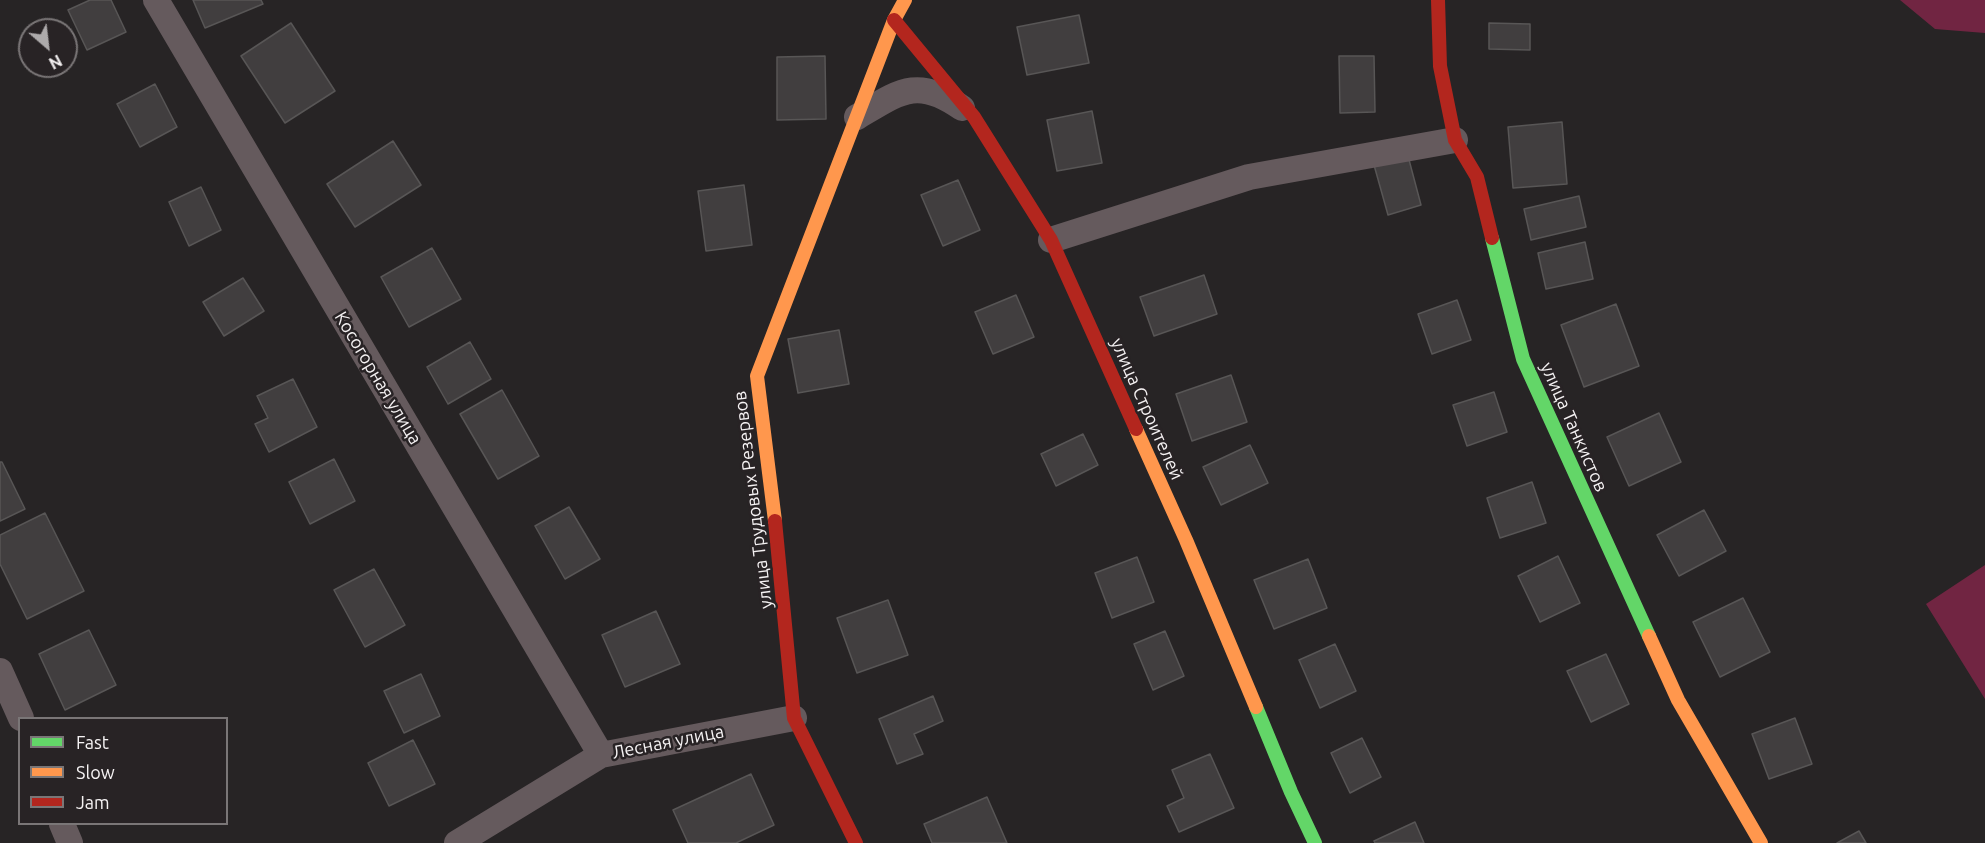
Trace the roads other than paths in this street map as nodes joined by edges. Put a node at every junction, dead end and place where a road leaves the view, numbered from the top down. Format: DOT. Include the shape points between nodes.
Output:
graph roads {
  1 [pos="156,0"];
  2 [pos="905,0"];
  3 [pos="1438,0"];
  4 [pos="894,20"];
  5 [pos="857,117"];
  6 [pos="975,117"];
  7 [pos="1455,140"];
  8 [pos="1051,240"];
  9 [pos="0,672"];
  10 [pos="21,717"];
  11 [pos="794,718"];
  12 [pos="601,755"];
  13 [pos="62,825"];
  14 [pos="70,843"];
  15 [pos="457,843"];
  16 [pos="856,843"];
  17 [pos="1315,843"];
  18 [pos="1761,843"];
  1 -- 12 [label="street, Косогорная улица"];
  2 -- 4 [label="street"];
  3 -- 7 [label="street, улица Танкистов" via="1440,66"];
  4 -- 5 [label="street, улица Трудовых Резервов"];
  4 -- 6 [label="street, улица Строителей"];
  5 -- 6 [label="street" via="895,94 919,89 944,95"];
  5 -- 11 [label="street, улица Трудовых Резервов" via="757,376 781,568"];
  6 -- 8 [label="street, улица Строителей"];
  7 -- 8 [label="street" via="1249,177"];
  7 -- 18 [label="street, улица Танкистов" via="1477,177 1523,358 1678,700"];
  8 -- 17 [label="street, улица Строителей" via="1186,540"];
  9 -- 10 [label="street"];
  11 -- 12 [label="street, Лесная улица"];
  11 -- 16 [label="street, улица Трудовых Резервов"];
  12 -- 15 [label="street, Лесная улица"];
  13 -- 14 [label="street"];
}
